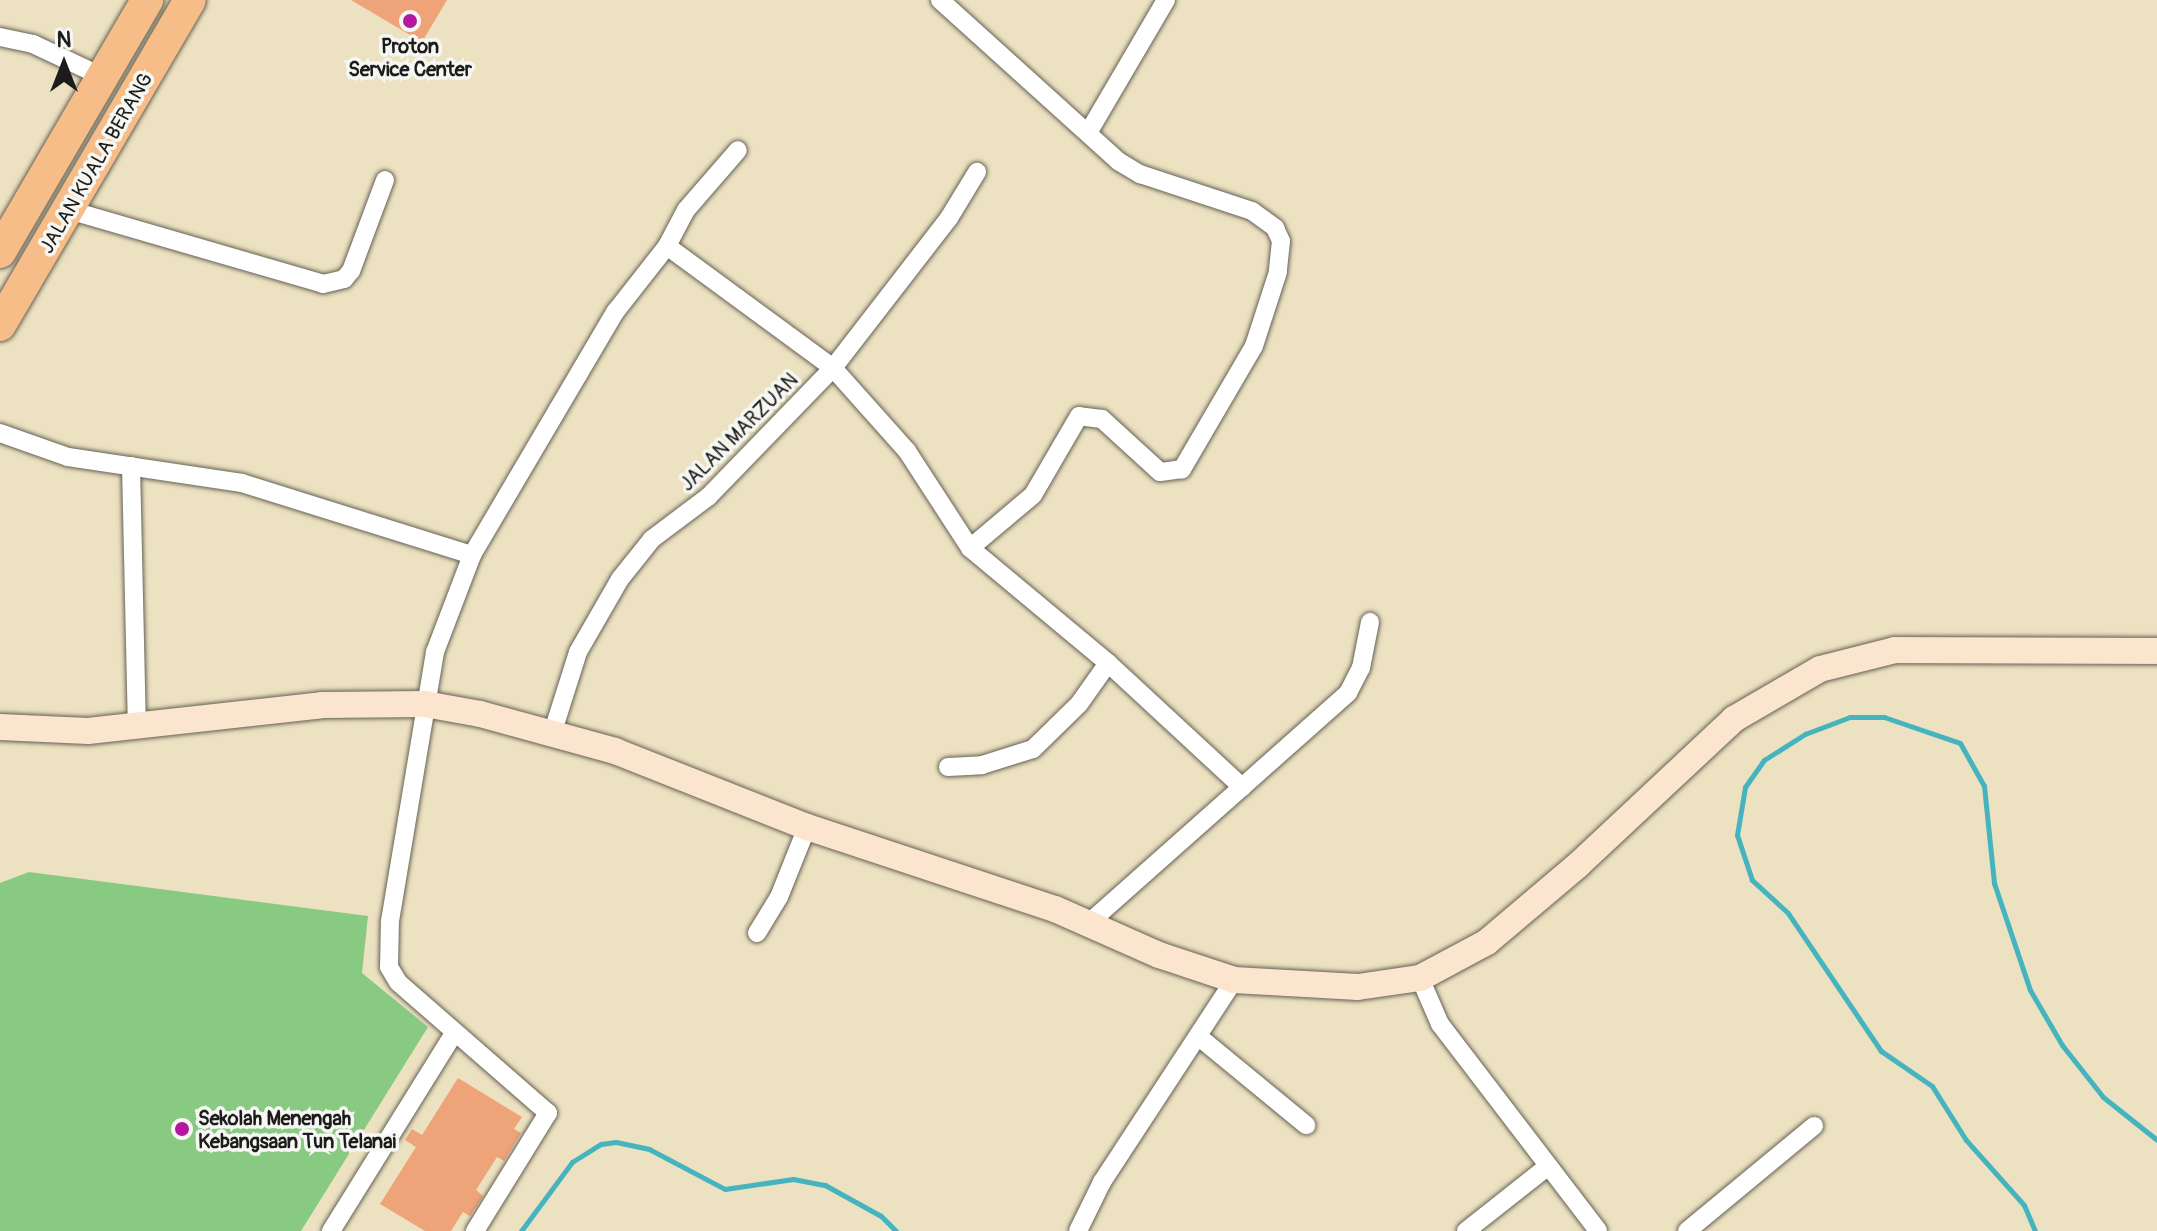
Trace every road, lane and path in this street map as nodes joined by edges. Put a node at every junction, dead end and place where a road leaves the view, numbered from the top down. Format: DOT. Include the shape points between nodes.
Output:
graph roads {
  1 [pos="147,0"];
  2 [pos="190,0"];
  3 [pos="940,0"];
  4 [pos="1166,0"];
  5 [pos="0,37"];
  6 [pos="103,77"];
  7 [pos="1088,133"];
  8 [pos="738,150"];
  9 [pos="977,172"];
  10 [pos="385,180"];
  11 [pos="69,210"];
  12 [pos="667,246"];
  13 [pos="0,252"];
  14 [pos="0,325"];
  15 [pos="833,368"];
  16 [pos="0,433"];
  17 [pos="131,466"];
  18 [pos="970,548"];
  19 [pos="472,555"];
  20 [pos="1370,622"];
  21 [pos="2157,651"];
  22 [pos="1108,663"];
  23 [pos="425,704"];
  24 [pos="137,726"];
  25 [pos="0,727"];
  26 [pos="553,731"];
  27 [pos="948,767"];
  28 [pos="1242,787"];
  29 [pos="807,827"];
  30 [pos="1090,922"];
  31 [pos="757,933"];
  32 [pos="1420,978"];
  33 [pos="1234,980"];
  34 [pos="455,1032"];
  35 [pos="1199,1037"];
  36 [pos="1306,1125"];
  37 [pos="1814,1126"];
  38 [pos="1547,1167"];
  39 [pos="331,1231"];
  40 [pos="475,1231"];
  41 [pos="1078,1231"];
  42 [pos="1466,1231"];
  43 [pos="1598,1231"];
  44 [pos="1687,1231"];
  1 -- 6 [label="highway, JALAN KUALA BERANG"];
  2 -- 11 [label="highway, JALAN KUALA BERANG"];
  3 -- 7 [label="street"];
  4 -- 7 [label="street"];
  5 -- 6 [label="street" via="33,44"];
  6 -- 13 [label="highway, JALAN KUALA BERANG"];
  7 -- 18 [label="street" via="1140,174 1263,218 1281,241 1278,272 1254,346 1182,469 1160,472 1102,419 1079,416 1033,495"];
  8 -- 12 [label="street" via="686,210"];
  9 -- 15 [label="street, JALAN MARZUAN" via="949,218"];
  10 -- 11 [label="street" via="351,271 344,279 323,284"];
  11 -- 14 [label="highway, JALAN KUALA BERANG"];
  12 -- 15 [label="street"];
  12 -- 19 [label="street" via="616,311"];
  15 -- 18 [label="street" via="907,451"];
  15 -- 26 [label="street, JALAN MARZUAN" via="708,497 652,539 620,579 578,652"];
  16 -- 17 [label="street" via="68,457"];
  17 -- 19 [label="street" via="242,483"];
  17 -- 24 [label="street"];
  18 -- 22 [label="street"];
  19 -- 23 [label="street" via="444,620"];
  20 -- 28 [label="street" via="1361,668 1348,693"];
  21 -- 32 [label="street" via="1895,650 1820,669 1734,719 1518,918 1453,963"];
  22 -- 27 [label="street" via="1079,704 1033,749 982,765"];
  22 -- 28 [label="street"];
  23 -- 24 [label="street" via="322,705"];
  23 -- 26 [label="street"];
  23 -- 34 [label="street" via="387,958 398,982"];
  24 -- 25 [label="street" via="88,731"];
  26 -- 29 [label="street"];
  28 -- 30 [label="street"];
  29 -- 30 [label="street"];
  29 -- 31 [label="street" via="779,897"];
  30 -- 33 [label="street" via="1159,955"];
  32 -- 33 [label="street" via="1324,988"];
  32 -- 38 [label="street" via="1440,1024"];
  33 -- 35 [label="street"];
  34 -- 39 [label="street"];
  34 -- 40 [label="street" via="548,1113"];
  35 -- 36 [label="street"];
  35 -- 41 [label="street" via="1102,1182"];
  37 -- 44 [label="street"];
  38 -- 42 [label="street"];
  38 -- 43 [label="street"];
}
